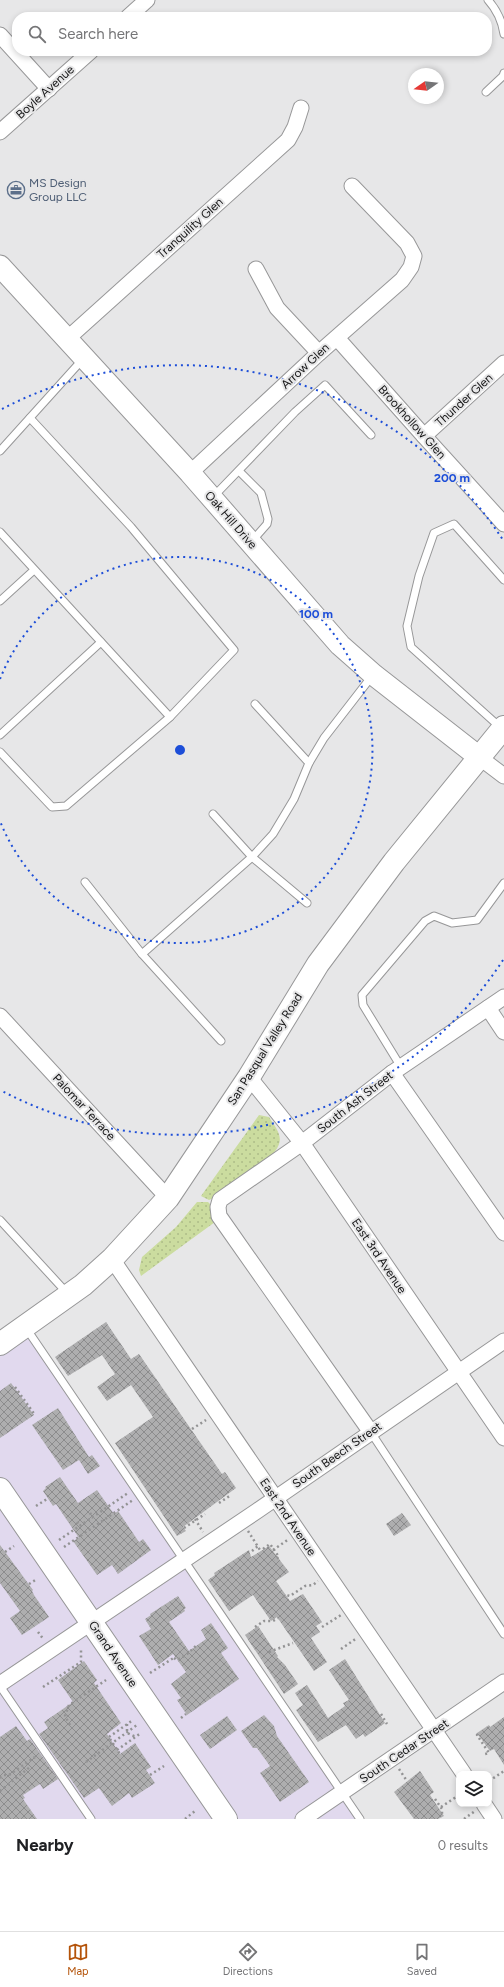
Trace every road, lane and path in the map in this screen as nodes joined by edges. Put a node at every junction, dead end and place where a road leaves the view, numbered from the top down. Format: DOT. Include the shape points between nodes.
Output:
graph roads {
  1 [pos="147,0"];
  2 [pos="488,0"];
  3 [pos="134,12"];
  4 [pos="504,34"];
  5 [pos="0,35"];
  6 [pos="12,48"];
  7 [pos="19,56"];
  8 [pos="84,56"];
  9 [pos="504,73"];
  10 [pos="49,88"];
  11 [pos="486,92"];
  12 [pos="301,108"];
  13 [pos="0,132"];
  14 [pos="352,186"];
  15 [pos="0,267"];
  16 [pos="256,269"];
  17 [pos="337,338"];
  18 [pos="67,339"];
  19 [pos="319,353"];
  20 [pos="84,357"];
  21 [pos="504,363"];
  22 [pos="30,418"];
  23 [pos="371,435"];
  24 [pos="424,436"];
  25 [pos="0,451"];
  26 [pos="239,471"];
  27 [pos="190,473"];
  28 [pos="212,498"];
  29 [pos="504,524"];
  30 [pos="0,532"];
  31 [pos="250,542"];
  32 [pos="34,570"];
  33 [pos="504,580"];
  34 [pos="0,601"];
  35 [pos="100,642"];
  36 [pos="374,675"];
  37 [pos="255,704"];
  38 [pos="170,717"];
  39 [pos="503,728"];
  40 [pos="0,735"];
  41 [pos="0,752"];
  42 [pos="479,757"];
  43 [pos="309,763"];
  44 [pos="504,776"];
  45 [pos="213,814"];
  46 [pos="252,858"];
  47 [pos="85,882"];
  48 [pos="504,883"];
  49 [pos="307,903"];
  50 [pos="142,954"];
  51 [pos="504,997"];
  52 [pos="488,1008"];
  53 [pos="0,1016"];
  54 [pos="504,1032"];
  55 [pos="221,1041"];
  56 [pos="397,1070"];
  57 [pos="249,1077"];
  58 [pos="302,1143"];
  59 [pos="168,1198"];
  60 [pos="0,1220"];
  61 [pos="504,1233"];
  62 [pos="112,1259"];
  63 [pos="69,1296"];
  64 [pos="25,1326"];
  65 [pos="504,1340"];
  66 [pos="0,1344"];
  67 [pos="458,1372"];
  68 [pos="15,1387"];
  69 [pos="36,1415"];
  70 [pos="208,1418"];
  71 [pos="192,1429"];
  72 [pos="370,1431"];
  73 [pos="504,1438"];
  74 [pos="135,1488"];
  75 [pos="0,1489"];
  76 [pos="139,1495"];
  77 [pos="231,1495"];
  78 [pos="275,1498"];
  79 [pos="47,1499"];
  80 [pos="219,1503"];
  81 [pos="36,1506"];
  82 [pos="90,1513"];
  83 [pos="205,1514"];
  84 [pos="93,1518"];
  85 [pos="195,1520"];
  86 [pos="77,1522"];
  87 [pos="80,1526"];
  88 [pos="184,1528"];
  89 [pos="248,1531"];
  90 [pos="203,1532"];
  91 [pos="290,1539"];
  92 [pos="59,1540"];
  93 [pos="14,1546"];
  94 [pos="258,1546"];
  95 [pos="64,1547"];
  96 [pos="273,1550"];
  97 [pos="252,1551"];
  98 [pos="5,1552"];
  99 [pos="184,1560"];
  100 [pos="274,1560"];
  101 [pos="36,1579"];
  102 [pos="318,1581"];
  103 [pos="29,1584"];
  104 [pos="292,1595"];
  105 [pos="283,1597"];
  106 [pos="294,1598"];
  107 [pos="341,1615"];
  108 [pos="278,1618"];
  109 [pos="92,1623"];
  110 [pos="255,1627"];
  111 [pos="322,1627"];
  112 [pos="38,1632"];
  113 [pos="504,1634"];
  114 [pos="357,1638"];
  115 [pos="44,1640"];
  116 [pos="293,1643"];
  117 [pos="197,1645"];
  118 [pos="341,1649"];
  119 [pos="81,1650"];
  120 [pos="269,1652"];
  121 [pos="150,1673"];
  122 [pos="106,1680"];
  123 [pos="504,1682"];
  124 [pos="0,1685"];
  125 [pos="43,1687"];
  126 [pos="186,1714"];
  127 [pos="381,1714"];
  128 [pos="181,1718"];
  129 [pos="133,1720"];
  130 [pos="127,1724"];
  131 [pos="387,1724"];
  132 [pos="70,1725"];
  133 [pos="137,1726"];
  134 [pos="434,1730"];
  135 [pos="126,1733"];
  136 [pos="141,1733"];
  137 [pos="478,1734"];
  138 [pos="136,1737"];
  139 [pos="112,1743"];
  140 [pos="117,1750"];
  141 [pos="120,1754"];
  142 [pos="486,1754"];
  143 [pos="35,1757"];
  144 [pos="86,1762"];
  145 [pos="164,1766"];
  146 [pos="30,1767"];
  147 [pos="399,1769"];
  148 [pos="462,1771"];
  149 [pos="504,1771"];
  150 [pos="9,1774"];
  151 [pos="150,1775"];
  152 [pos="0,1778"];
  153 [pos="492,1779"];
  154 [pos="13,1780"];
  155 [pos="407,1780"];
  156 [pos="0,1791"];
  157 [pos="342,1793"];
  158 [pos="456,1797"];
  159 [pos="435,1799"];
  160 [pos="440,1807"];
  161 [pos="480,1808"];
  162 [pos="195,1811"];
  163 [pos="442,1815"];
  164 [pos="90,1819"];
  165 [pos="185,1819"];
  166 [pos="226,1819"];
  167 [pos="303,1819"];
  168 [pos="360,1819"];
  169 [pos="464,1819"];
  170 [pos="494,1819"];
  1 -- 3 [label="street"];
  2 -- 4 [label="lane" via="500,18"];
  5 -- 6 [label="street"];
  7 -- 10 [label="street"];
  8 -- 10 [label="street, Boyle Avenue"];
  9 -- 11 [label="lane"];
  10 -- 13 [label="street, Boyle Avenue"];
  12 -- 18 [label="street, Tranquility Glen" via="288,140"];
  14 -- 17 [label="street, Arrow Glen" via="408,242 414,256 411,267 402,280"];
  15 -- 18 [label="street, Oak Hill Drive"];
  16 -- 19 [label="street" via="277,308"];
  17 -- 19 [label="street, Arrow Glen"];
  17 -- 24 [label="street, Brookhollow Glen"];
  18 -- 20 [label="street, Oak Hill Drive"];
  19 -- 27 [label="street, Arrow Glen"];
  20 -- 22 [label="lane"];
  20 -- 27 [label="street, Oak Hill Drive"];
  21 -- 24 [label="street, Thunder Glen"];
  22 -- 25 [label="lane"];
  22 -- 38 [label="lane" via="131,527 234,650"];
  23 -- 26 [label="lane" via="325,385 295,412"];
  24 -- 29 [label="street, Brookhollow Glen"];
  26 -- 28 [label="lane"];
  26 -- 31 [label="lane" via="262,493 268,519 267,524"];
  27 -- 28 [label="street, Oak Hill Drive"];
  28 -- 31 [label="street, Oak Hill Drive"];
  30 -- 32 [label="lane"];
  31 -- 36 [label="street, Oak Hill Drive" via="340,645"];
  32 -- 34 [label="lane"];
  32 -- 35 [label="lane"];
  33 -- 39 [label="lane" via="454,524 434,533 419,576 407,626 411,647"];
  35 -- 38 [label="lane"];
  35 -- 40 [label="lane"];
  36 -- 42 [label="street, Oak Hill Drive"];
  36 -- 43 [label="lane" via="324,738"];
  37 -- 43 [label="lane"];
  38 -- 41 [label="lane" via="66,806 52,807"];
  39 -- 42 [label="main road, San Pasqual Valley Road"];
  42 -- 44 [label="street"];
  42 -- 57 [label="main road, San Pasqual Valley Road" via="394,862 318,964"];
  43 -- 46 [label="lane" via="294,799 273,834"];
  45 -- 46 [label="lane"];
  46 -- 49 [label="lane"];
  46 -- 50 [label="lane"];
  47 -- 50 [label="lane"];
  48 -- 56 [label="lane" via="477,920 452,923 434,916 426,921 362,995 363,1005 392,1052"];
  50 -- 55 [label="lane"];
  51 -- 52 [label="street, South Ash Street"];
  52 -- 54 [label="street"];
  52 -- 56 [label="street, South Ash Street"];
  53 -- 59 [label="street, Palomar Terrace"];
  56 -- 58 [label="street, South Ash Street"];
  56 -- 61 [label="street"];
  57 -- 58 [label="street, East 3rd Avenue"];
  57 -- 59 [label="main road, San Pasqual Valley Road"];
  58 -- 67 [label="street, East 3rd Avenue"];
  58 -- 72 [label="street, South Ash Street" via="222,1196 218,1207 219,1216"];
  59 -- 62 [label="main road, San Pasqual Valley Road"];
  60 -- 63 [label="lane"];
  62 -- 63 [label="main road, San Pasqual Valley Road"];
  62 -- 78 [label="street, East 2nd Avenue"];
  63 -- 64 [label="main road, San Pasqual Valley Road"];
  64 -- 66 [label="main road, San Pasqual Valley Road"];
  64 -- 74 [label="lane"];
  65 -- 67 [label="street, South Beech Street"];
  67 -- 72 [label="street, South Beech Street"];
  67 -- 73 [label="street, East 3rd Avenue"];
  68 -- 69 [label="path"];
  70 -- 71 [label="path"];
  72 -- 78 [label="street, South Beech Street"];
  72 -- 113 [label="lane"];
  74 -- 76 [label="lane"];
  74 -- 84 [label="path"];
  75 -- 109 [label="main road, Grand Avenue"];
  76 -- 95 [label="path"];
  76 -- 99 [label="lane"];
  77 -- 80 [label="path"];
  78 -- 99 [label="street, South Beech Street"];
  78 -- 134 [label="street, East 2nd Avenue"];
  79 -- 81 [label="path"];
  82 -- 84 [label="path"];
  83 -- 85 [label="path"];
  84 -- 87 [label="path"];
  85 -- 88 [label="path"];
  85 -- 90 [label="path"];
  86 -- 87 [label="path"];
  87 -- 92 [label="path"];
  89 -- 94 [label="path"];
  91 -- 96 [label="path"];
  93 -- 98 [label="path"];
  94 -- 96 [label="path" via="262,1549 270,1544"];
  94 -- 97 [label="path"];
  96 -- 100 [label="path" via="279,1557"];
  99 -- 109 [label="street, South Beech Street"];
  99 -- 157 [label="lane"];
  101 -- 103 [label="path"];
  102 -- 104 [label="path"];
  104 -- 105 [label="path"];
  104 -- 106 [label="path"];
  107 -- 111 [label="path"];
  108 -- 110 [label="path" via="264,1621"];
  109 -- 124 [label="street, South Beech Street"];
  109 -- 166 [label="main road, Grand Avenue"];
  112 -- 115 [label="path"];
  114 -- 118 [label="path"];
  116 -- 120 [label="path"];
  117 -- 121 [label="path" via="181,1658 176,1660 174,1657"];
  119 -- 125 [label="path" via="81,1662"];
  122 -- 132 [label="path" via="69,1705 65,1716"];
  123 -- 134 [label="street, South Cedar Street"];
  124 -- 164 [label="lane"];
  126 -- 128 [label="path"];
  127 -- 131 [label="path"];
  129 -- 130 [label="path"];
  130 -- 135 [label="path"];
  130 -- 139 [label="path" via="109,1738"];
  133 -- 135 [label="path"];
  134 -- 148 [label="street, East 2nd Avenue"];
  134 -- 157 [label="street, South Cedar Street"];
  135 -- 138 [label="path"];
  135 -- 139 [label="path"];
  136 -- 138 [label="path"];
  137 -- 142 [label="path" via="489,1753"];
  138 -- 140 [label="path"];
  139 -- 140 [label="path"];
  139 -- 144 [label="path"];
  140 -- 141 [label="path"];
  143 -- 150 [label="path"];
  145 -- 151 [label="path"];
  146 -- 154 [label="path"];
  147 -- 155 [label="path"];
  149 -- 153 [label="path"];
  150 -- 152 [label="path"];
  150 -- 154 [label="path"];
  154 -- 156 [label="path"];
  157 -- 167 [label="street, South Cedar Street"];
  157 -- 168 [label="lane"];
  158 -- 160 [label="path"];
  159 -- 160 [label="path"];
  160 -- 163 [label="path"];
  161 -- 169 [label="path"];
  161 -- 170 [label="street"];
  162 -- 165 [label="path"];
}
